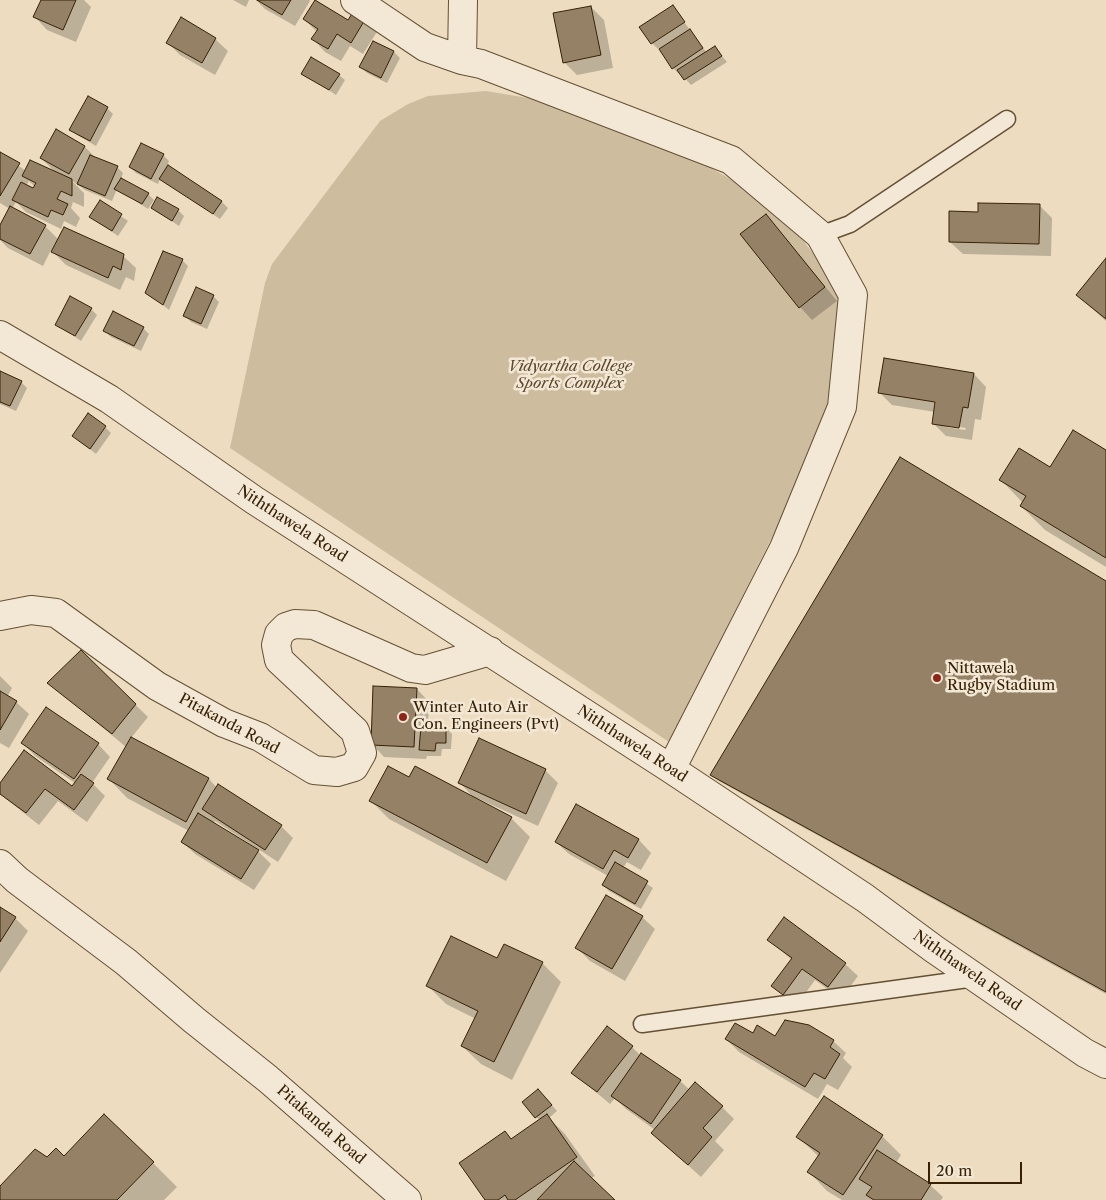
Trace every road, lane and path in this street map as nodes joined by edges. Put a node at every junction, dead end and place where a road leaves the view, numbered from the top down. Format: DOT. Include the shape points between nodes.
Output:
graph roads {
  1 [pos="355,0"];
  2 [pos="463,0"];
  3 [pos="462,60"];
  4 [pos="1007,119"];
  5 [pos="820,235"];
  6 [pos="0,336"];
  7 [pos="0,616"];
  8 [pos="490,652"];
  9 [pos="671,769"];
  10 [pos="6,871"];
  11 [pos="975,978"];
  12 [pos="642,1024"];
  13 [pos="1106,1064"];
  14 [pos="407,1200"];
  1 -- 3 [label="street" via="425,47"];
  2 -- 3 [label="street"];
  3 -- 5 [label="street" via="481,64 731,160"];
  4 -- 5 [label="lane" via="850,224"];
  5 -- 9 [label="street" via="853,295 842,407 784,548"];
  6 -- 8 [label="street, Niththawela Road" via="109,399 254,500"];
  7 -- 8 [label="street, Pitakanda Road" via="31,610 56,613 158,686 224,723 260,736 314,770 337,772 354,767 362,752 355,731 279,660 276,645 279,634 286,627 314,625 411,668 425,670"];
  8 -- 9 [label="street, Niththawela Road"];
  9 -- 11 [label="street, Niththawela Road" via="865,898"];
  10 -- 14 [label="street, Pitakanda Road" via="126,962"];
  11 -- 12 [label="lane"];
  11 -- 13 [label="street, Niththawela Road" via="1084,1053"];
}
